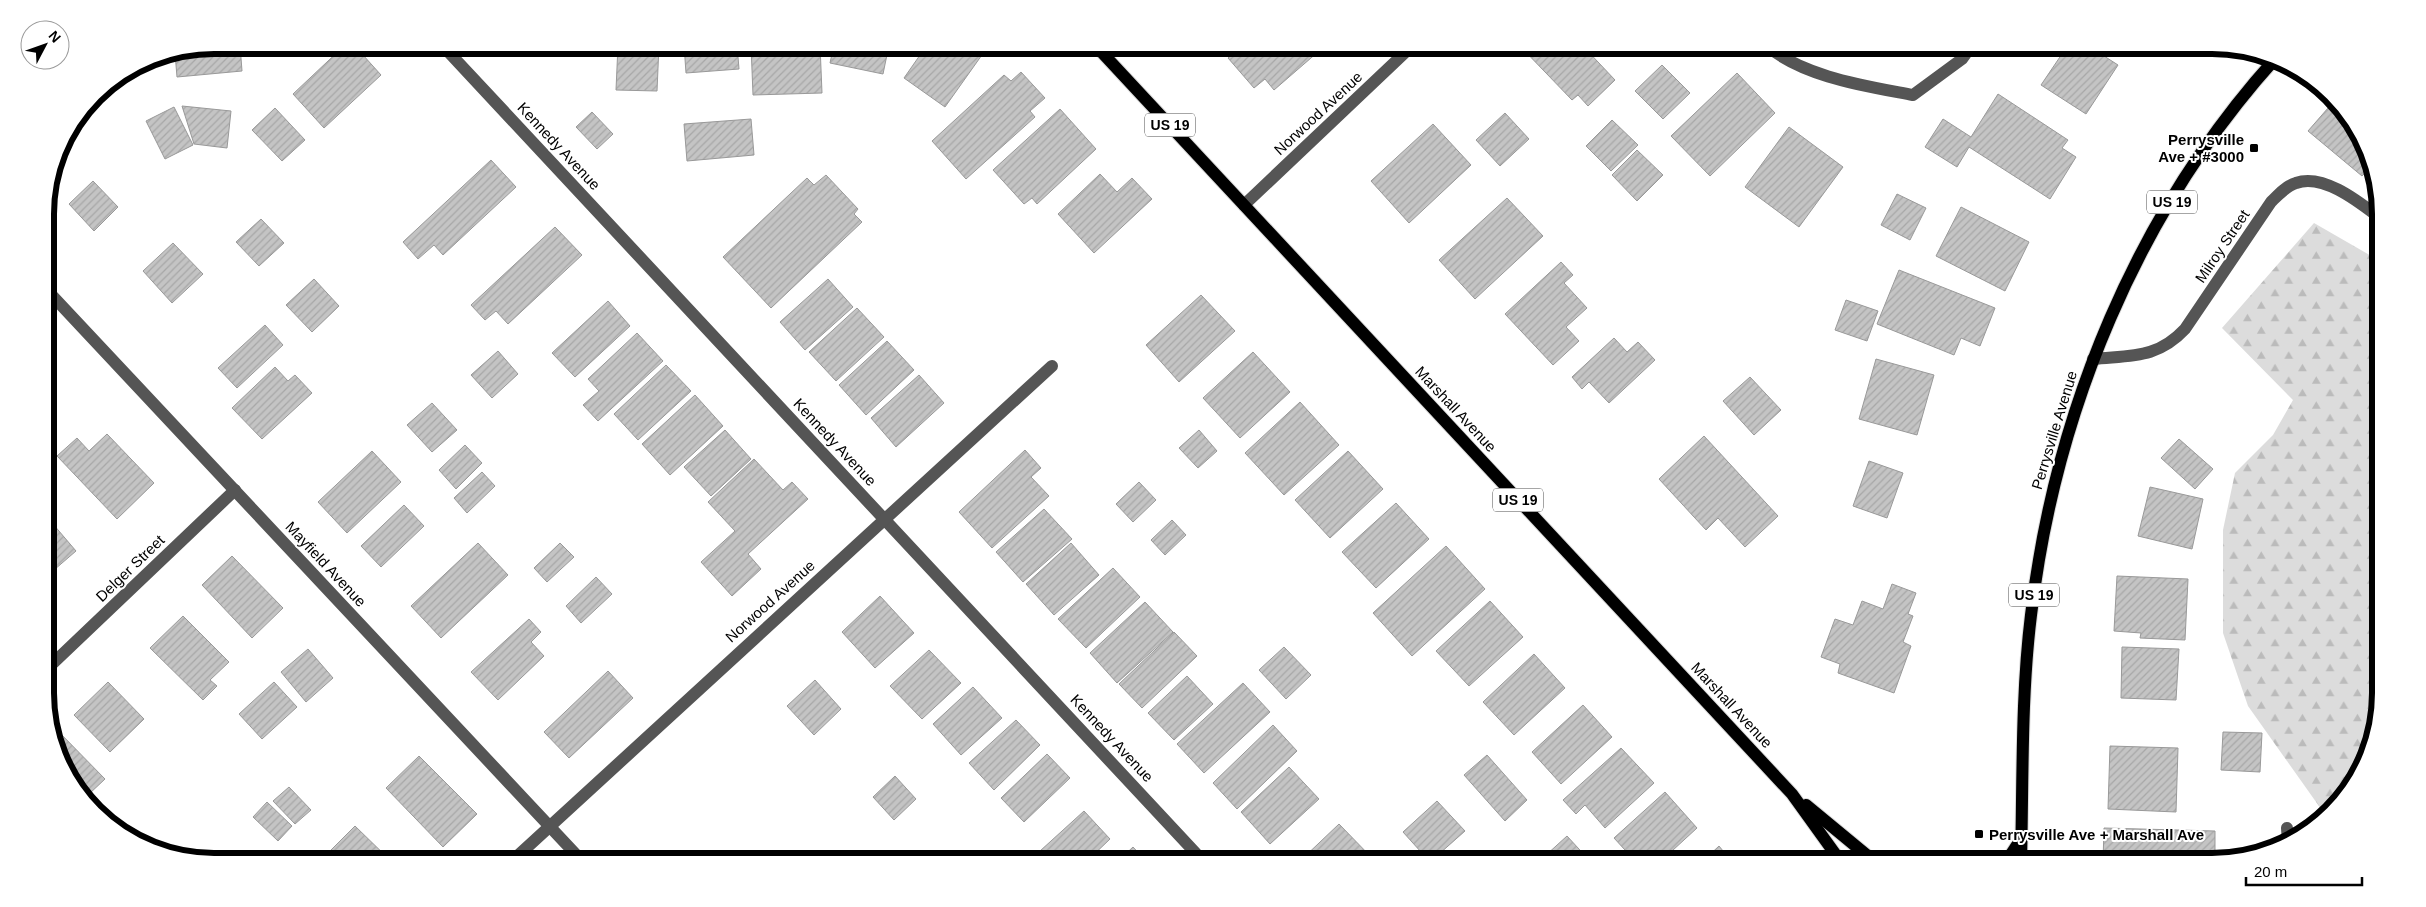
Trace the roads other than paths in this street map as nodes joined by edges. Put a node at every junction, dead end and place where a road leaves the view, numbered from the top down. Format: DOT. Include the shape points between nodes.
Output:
graph roads {
  1 [pos="450,54"];
  2 [pos="1103,54"];
  3 [pos="1403,54"];
  4 [pos="1776,54"];
  5 [pos="1966,54"];
  6 [pos="2271,65"];
  7 [pos="1244,205"];
  8 [pos="2372,213"];
  9 [pos="54,298"];
  10 [pos="2093,359"];
  11 [pos="1052,366"];
  12 [pos="235,490"];
  13 [pos="884,518"];
  14 [pos="54,662"];
  15 [pos="1792,794"];
  16 [pos="548,825"];
  17 [pos="2287,828"];
  18 [pos="2287,834"];
  19 [pos="2021,839"];
  20 [pos="520,853"];
  21 [pos="574,853"];
  22 [pos="1196,853"];
  23 [pos="1835,853"];
  24 [pos="1864,853"];
  25 [pos="2012,853"];
  26 [pos="2021,853"];
  1 -- 13 [label="street, Kennedy Avenue"];
  2 -- 7 [label="main road, Marshall Avenue / US 19"];
  3 -- 7 [label="street, Norwood Avenue"];
  4 -- 5 [label="street" via="1853,83 1913,95"];
  6 -- 10 [label="main road, Perrysville Avenue / US 19" via="2218,130 2181,186 2126,286"];
  7 -- 15 [label="main road, Marshall Avenue / US 19"];
  8 -- 10 [label="street, Milroy Street" via="2324,184 2310,181 2295,183 2282,190 2271,202 2185,329 2174,340 2160,350 2144,354"];
  9 -- 12 [label="street, Mayfield Avenue"];
  10 -- 19 [label="main road, Perrysville Avenue / US 19" via="2054,482 2040,550 2026,675"];
  11 -- 13 [label="street, Norwood Avenue"];
  12 -- 14 [label="street, Delger Street"];
  12 -- 16 [label="street, Mayfield Avenue"];
  13 -- 16 [label="street, Norwood Avenue"];
  13 -- 22 [label="street, Kennedy Avenue"];
  15 -- 23 [label="main road, Marshall Avenue / US 19"];
  15 -- 24 [label="main road, Marshall Avenue / US 19"];
  16 -- 20 [label="street, Norwood Avenue"];
  16 -- 21 [label="street, Mayfield Avenue"];
  17 -- 18 [label="street"];
  19 -- 25 [label="main road"];
  19 -- 26 [label="main road, Perrysville Avenue / US 19"];
}
